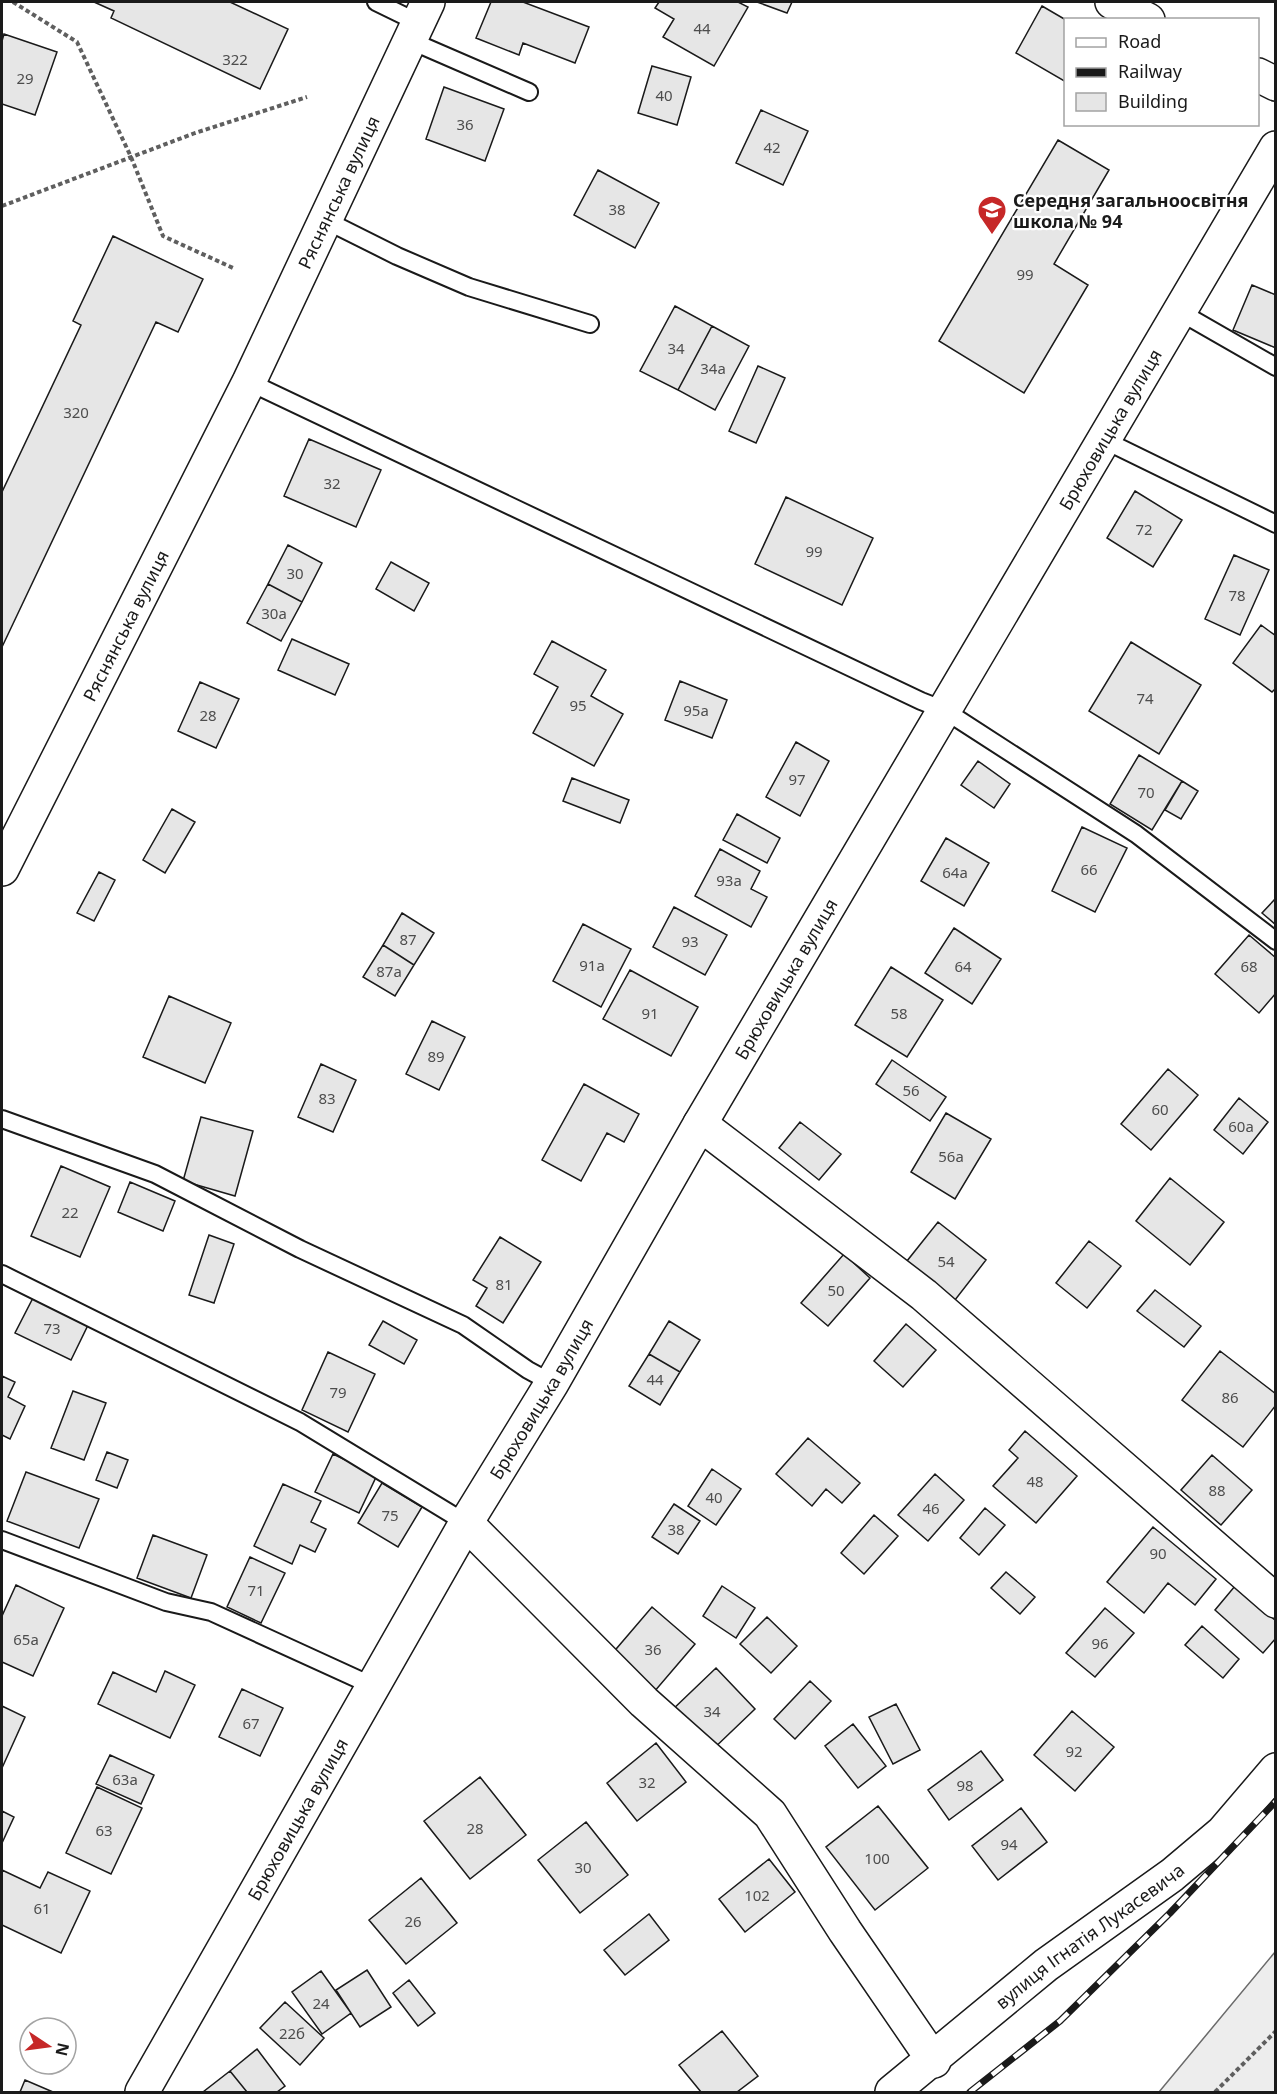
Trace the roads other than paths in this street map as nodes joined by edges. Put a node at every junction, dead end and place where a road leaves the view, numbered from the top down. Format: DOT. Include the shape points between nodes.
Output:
graph roads {
  1 [pos="376,2"];
  2 [pos="1112,2"];
  3 [pos="1144,18"];
  4 [pos="418,21"];
  5 [pos="1259,76"];
  6 [pos="1275,84"];
  7 [pos="529,92"];
  8 [pos="1275,147"];
  9 [pos="325,220"];
  10 [pos="1180,312"];
  11 [pos="590,324"];
  12 [pos="1275,367"];
  13 [pos="249,382"];
  14 [pos="1104,440"];
  15 [pos="1275,524"];
  16 [pos="944,710"];
  17 [pos="2,867"];
  18 [pos="1275,941"];
  19 [pos="2,1119"];
  20 [pos="700,1124"];
  21 [pos="2,1274"];
  22 [pos="552,1383"];
  23 [pos="466,1523"];
  24 [pos="2,1540"];
  25 [pos="1275,1601"];
  26 [pos="374,1686"];
  27 [pos="1275,1770"];
  28 [pos="934,2061"];
  29 [pos="142,2092"];
  30 [pos="892,2092"];
  1 -- 4 [label="lane"];
  2 -- 3 [label="street"];
  4 -- 7 [label="lane"];
  4 -- 9 [label="street, Ряснянська вулиця"];
  5 -- 6 [label="street"];
  8 -- 10 [label="street, Брюховицька вулиця"];
  9 -- 11 [label="lane" via="469,286"];
  9 -- 13 [label="street, Ряснянська вулиця"];
  10 -- 12 [label="lane"];
  10 -- 14 [label="street, Брюховицька вулиця"];
  13 -- 16 [label="lane"];
  13 -- 17 [label="street, Ряснянська вулиця"];
  14 -- 15 [label="lane"];
  14 -- 16 [label="street, Брюховицька вулиця"];
  16 -- 18 [label="lane" via="1136,834"];
  16 -- 20 [label="street, Брюховицька вулиця"];
  19 -- 22 [label="lane" via="155,1174 300,1249 463,1324"];
  20 -- 22 [label="street, Брюховицька вулиця"];
  20 -- 25 [label="street" via="924,1295"];
  21 -- 23 [label="lane" via="300,1422"];
  22 -- 23 [label="street, Брюховицька вулиця"];
  23 -- 26 [label="street, Брюховицька вулиця"];
  23 -- 28 [label="street" via="644,1702 770,1814"];
  24 -- 26 [label="lane" via="166,1602 211,1612"];
  26 -- 29 [label="street, Брюховицька вулиця"];
  27 -- 28 [label="street, вулиця Ігнатія Лукасевича" via="1223,1832 1181,1868 1046,1965"];
  28 -- 30 [label="street, вулиця Ігнатія Лукасевича"];
}
